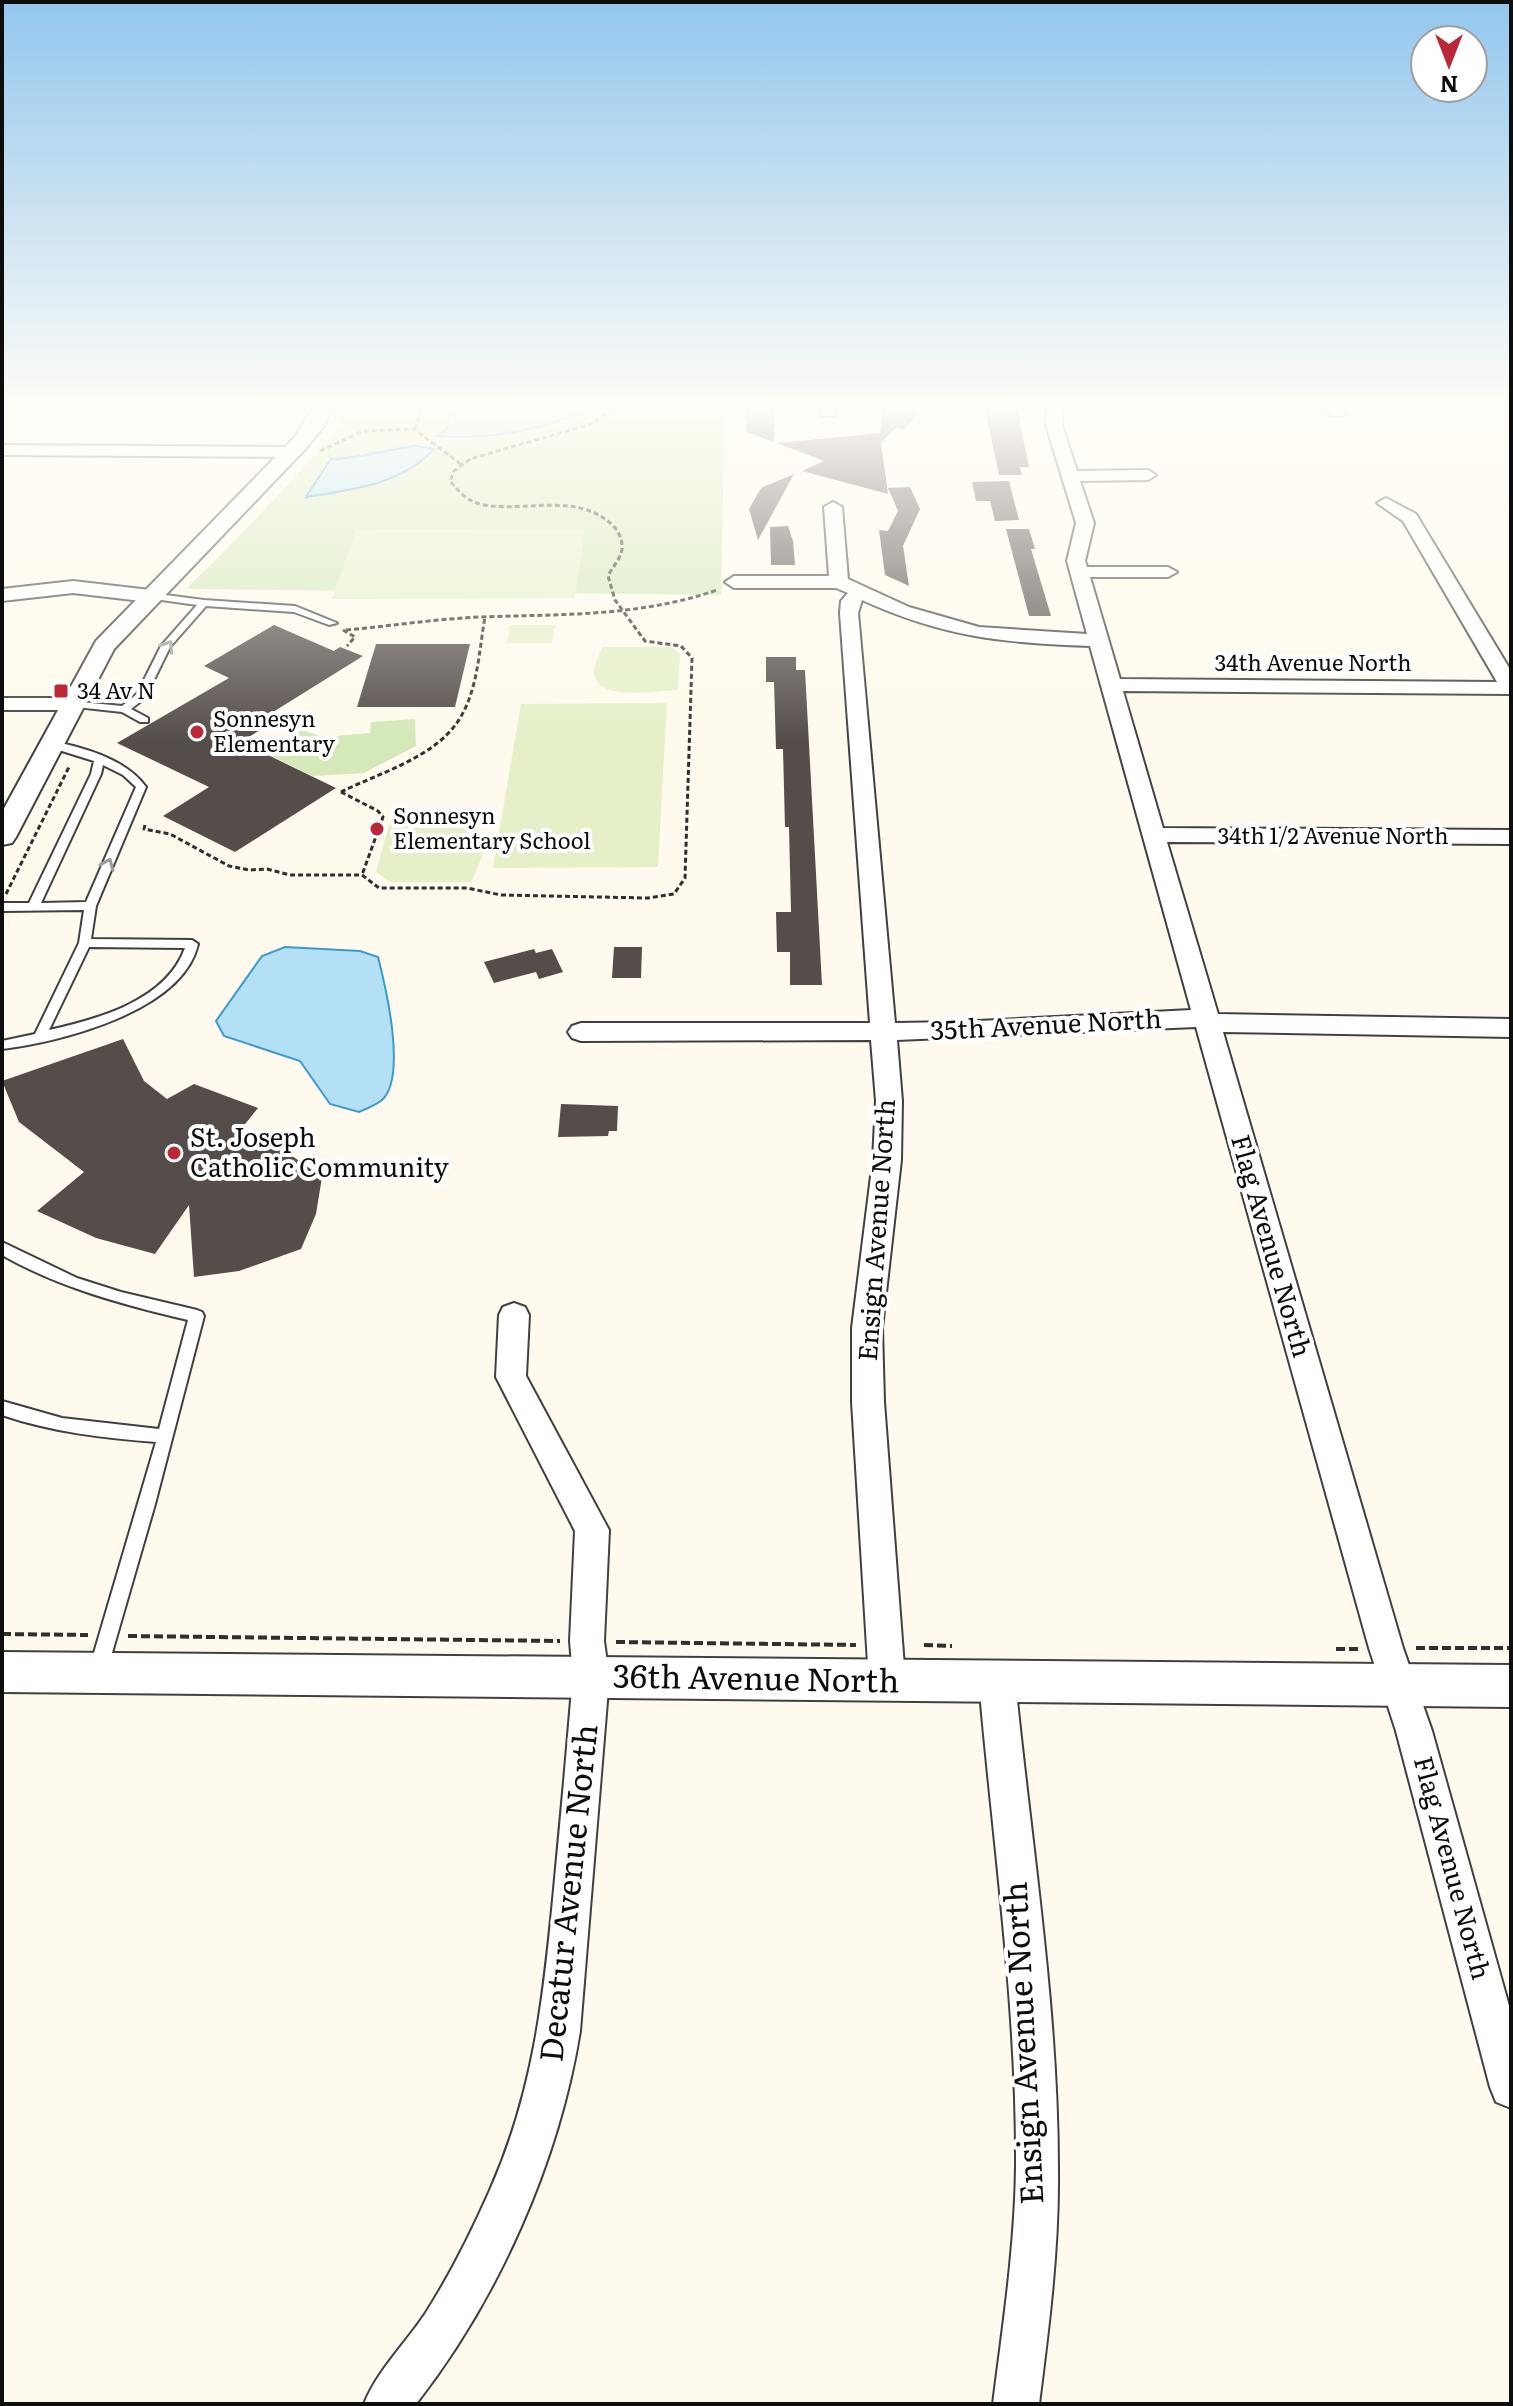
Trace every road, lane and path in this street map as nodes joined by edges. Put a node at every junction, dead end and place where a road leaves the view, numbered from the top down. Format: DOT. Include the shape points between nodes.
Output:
graph roads {
  1 [pos="234,516"];
  2 [pos="603,516"];
  3 [pos="835,516"];
  4 [pos="1083,516"];
  5 [pos="1407,516"];
  6 [pos="1080,572"];
  7 [pos="1168,572"];
  8 [pos="734,582"];
  9 [pos="849,588"];
  10 [pos="2,595"];
  11 [pos="150,596"];
  12 [pos="204,603"];
  13 [pos="622,610"];
  14 [pos="485,617"];
  15 [pos="332,623"];
  16 [pos="343,630"];
  17 [pos="1101,640"];
  18 [pos="347,646"];
  19 [pos="1114,685"];
  20 [pos="1511,688"];
  21 [pos="2,704"];
  22 [pos="71,704"];
  23 [pos="124,709"];
  24 [pos="144,720"];
  25 [pos="50,744"];
  26 [pos="99,761"];
  27 [pos="149,816"];
  28 [pos="1156,835"];
  29 [pos="2,837"];
  30 [pos="1511,837"];
  31 [pos="362,875"];
  32 [pos="90,906"];
  33 [pos="2,907"];
  34 [pos="33,907"];
  35 [pos="85,943"];
  36 [pos="1207,1022"];
  37 [pos="1511,1028"];
  38 [pos="881,1031"];
  39 [pos="581,1032"];
  40 [pos="40,1036"];
  41 [pos="2,1045"];
  42 [pos="2,1248"];
  43 [pos="514,1315"];
  44 [pos="2,1408"];
  45 [pos="166,1436"];
  46 [pos="2,1634"];
  47 [pos="960,1646"];
  48 [pos="1511,1648"];
  49 [pos="1329,1649"];
  50 [pos="103,1654"];
  51 [pos="589,1659"];
  52 [pos="886,1663"];
  53 [pos="1392,1666"];
  54 [pos="2,1672"];
  55 [pos="997,1681"];
  56 [pos="1511,1686"];
  57 [pos="1511,2087"];
  58 [pos="387,2404"];
  59 [pos="1016,2404"];
  1 -- 11 [label="street"];
  2 -- 13 [label="path" via="618,530 622,544 622,554 608,576"];
  3 -- 9 [label="street, Ensign Avenue North"];
  4 -- 6 [label="street, Flag Avenue North" via="1076,561"];
  5 -- 20 [label="street"];
  6 -- 7 [label="street"];
  6 -- 17 [label="street, Flag Avenue North"];
  8 -- 9 [label="street"];
  8 -- 13 [label="path" via="684,601"];
  9 -- 17 [label="street" via="902,611 977,633"];
  9 -- 38 [label="street, Ensign Avenue North"];
  10 -- 11 [label="street" via="73,587"];
  11 -- 12 [label="lane"];
  11 -- 22 [label="street" via="104,646"];
  12 -- 15 [label="lane" via="295,609"];
  23 -- 12 [label="lane, one-way" via="141,696 166,646"];
  13 -- 14 [label="path"];
  13 -- 31 [label="path" via="645,641 681,646 692,658 685,878 674,894 648,898 379,888"];
  14 -- 16 [label="path"];
  14 -- 31 [label="path" via="459,722 444,737 341,792 383,817"];
  15 -- 16 [label="path"];
  16 -- 18 [label="path" via="355,637"];
  17 -- 19 [label="street, Flag Avenue North"];
  19 -- 20 [label="street, 34th Avenue North"];
  19 -- 28 [label="street, Flag Avenue North"];
  21 -- 22 [label="street"];
  22 -- 23 [label="lane"];
  22 -- 25 [label="street"];
  23 -- 24 [label="lane"];
  25 -- 26 [label="lane"];
  25 -- 29 [label="street"];
  32 -- 26 [label="lane, one-way" via="141,787 131,775"];
  26 -- 34 [label="lane"];
  27 -- 31 [label="path" via="144,829 170,834 229,866 290,875"];
  28 -- 30 [label="street, 34th 1/2 Avenue North"];
  28 -- 36 [label="street, Flag Avenue North"];
  32 -- 34 [label="lane"];
  32 -- 35 [label="lane"];
  33 -- 34 [label="lane"];
  35 -- 40 [label="lane"];
  35 -- 40 [label="lane" via="185,942 192,949 168,983 143,1002"];
  36 -- 37 [label="street, 35th Avenue North"];
  36 -- 38 [label="street, 35th Avenue North" via="1185,1017"];
  36 -- 53 [label="street, Flag Avenue North"];
  38 -- 39 [label="street, 35th Avenue North"];
  38 -- 52 [label="street, Ensign Avenue North" via="889,1101 887,1160 867,1328"];
  40 -- 41 [label="lane"];
  42 -- 45 [label="lane" via="71,1282 197,1316"];
  43 -- 51 [label="street, Decatur Avenue North" via="511,1377 592,1530"];
  44 -- 45 [label="lane" via="104,1432"];
  45 -- 50 [label="lane"];
  46 -- 50 [label="path"];
  47 -- 52 [label="path"];
  48 -- 53 [label="path"];
  49 -- 53 [label="path"];
  50 -- 51 [label="street, 36th Avenue North"];
  50 -- 51 [label="path"];
  50 -- 54 [label="street, 36th Avenue North"];
  51 -- 52 [label="street, 36th Avenue North"];
  51 -- 52 [label="path"];
  51 -- 58 [label="street, Decatur Avenue North" via="567,1960 553,2067 522,2170 471,2278"];
  52 -- 55 [label="street, 36th Avenue North"];
  53 -- 55 [label="street, 36th Avenue North"];
  53 -- 56 [label="street, 36th Avenue North"];
  53 -- 57 [label="street, Flag Avenue North"];
  55 -- 59 [label="street, Ensign Avenue North" via="1031,2032 1037,2167 1030,2295"];
}
